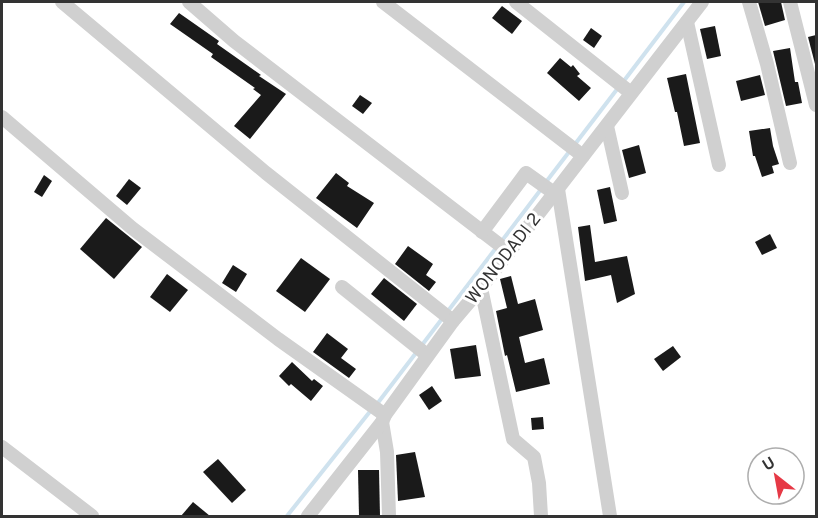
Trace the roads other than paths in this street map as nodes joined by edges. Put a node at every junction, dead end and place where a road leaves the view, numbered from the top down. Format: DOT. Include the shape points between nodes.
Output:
graph roads {
  1 [pos="62,2"];
  2 [pos="189,2"];
  3 [pos="383,2"];
  4 [pos="516,2"];
  5 [pos="702,2"];
  6 [pos="749,2"];
  7 [pos="790,2"];
  8 [pos="687,22"];
  9 [pos="623,87"];
  10 [pos="816,105"];
  11 [pos="2,117"];
  12 [pos="607,126"];
  13 [pos="576,151"];
  14 [pos="790,163"];
  15 [pos="719,165"];
  16 [pos="550,188"];
  17 [pos="622,194"];
  18 [pos="497,243"];
  19 [pos="342,287"];
  20 [pos="481,288"];
  21 [pos="448,316"];
  22 [pos="422,350"];
  23 [pos="379,413"];
  24 [pos="2,447"];
  25 [pos="92,516"];
  26 [pos="308,516"];
  27 [pos="389,516"];
  28 [pos="541,516"];
  29 [pos="610,516"];
  1 -- 21 [label="street" via="266,173"];
  2 -- 18 [label="street"];
  3 -- 13 [label="street"];
  4 -- 9 [label="street"];
  5 -- 8 [label="street, WONODADI 2"];
  6 -- 14 [label="street"];
  7 -- 10 [label="street"];
  8 -- 9 [label="street, WONODADI 2"];
  8 -- 15 [label="street"];
  9 -- 12 [label="street, WONODADI 2"];
  11 -- 23 [label="street" via="132,228"];
  12 -- 13 [label="street, WONODADI 2"];
  12 -- 17 [label="street"];
  13 -- 16 [label="street, WONODADI 2"];
  16 -- 18 [label="street, WONODADI 2"];
  16 -- 18 [label="street" via="526,173"];
  16 -- 29 [label="street"];
  18 -- 20 [label="street, WONODADI 2"];
  19 -- 22 [label="street"];
  20 -- 21 [label="street, WONODADI 2"];
  20 -- 28 [label="street" via="513,439 534,457"];
  21 -- 22 [label="street, WONODADI 2"];
  22 -- 23 [label="street, WONODADI 2"];
  23 -- 26 [label="street, WONODADI 2"];
  23 -- 27 [label="street" via="387,452"];
  24 -- 25 [label="street"];
}
